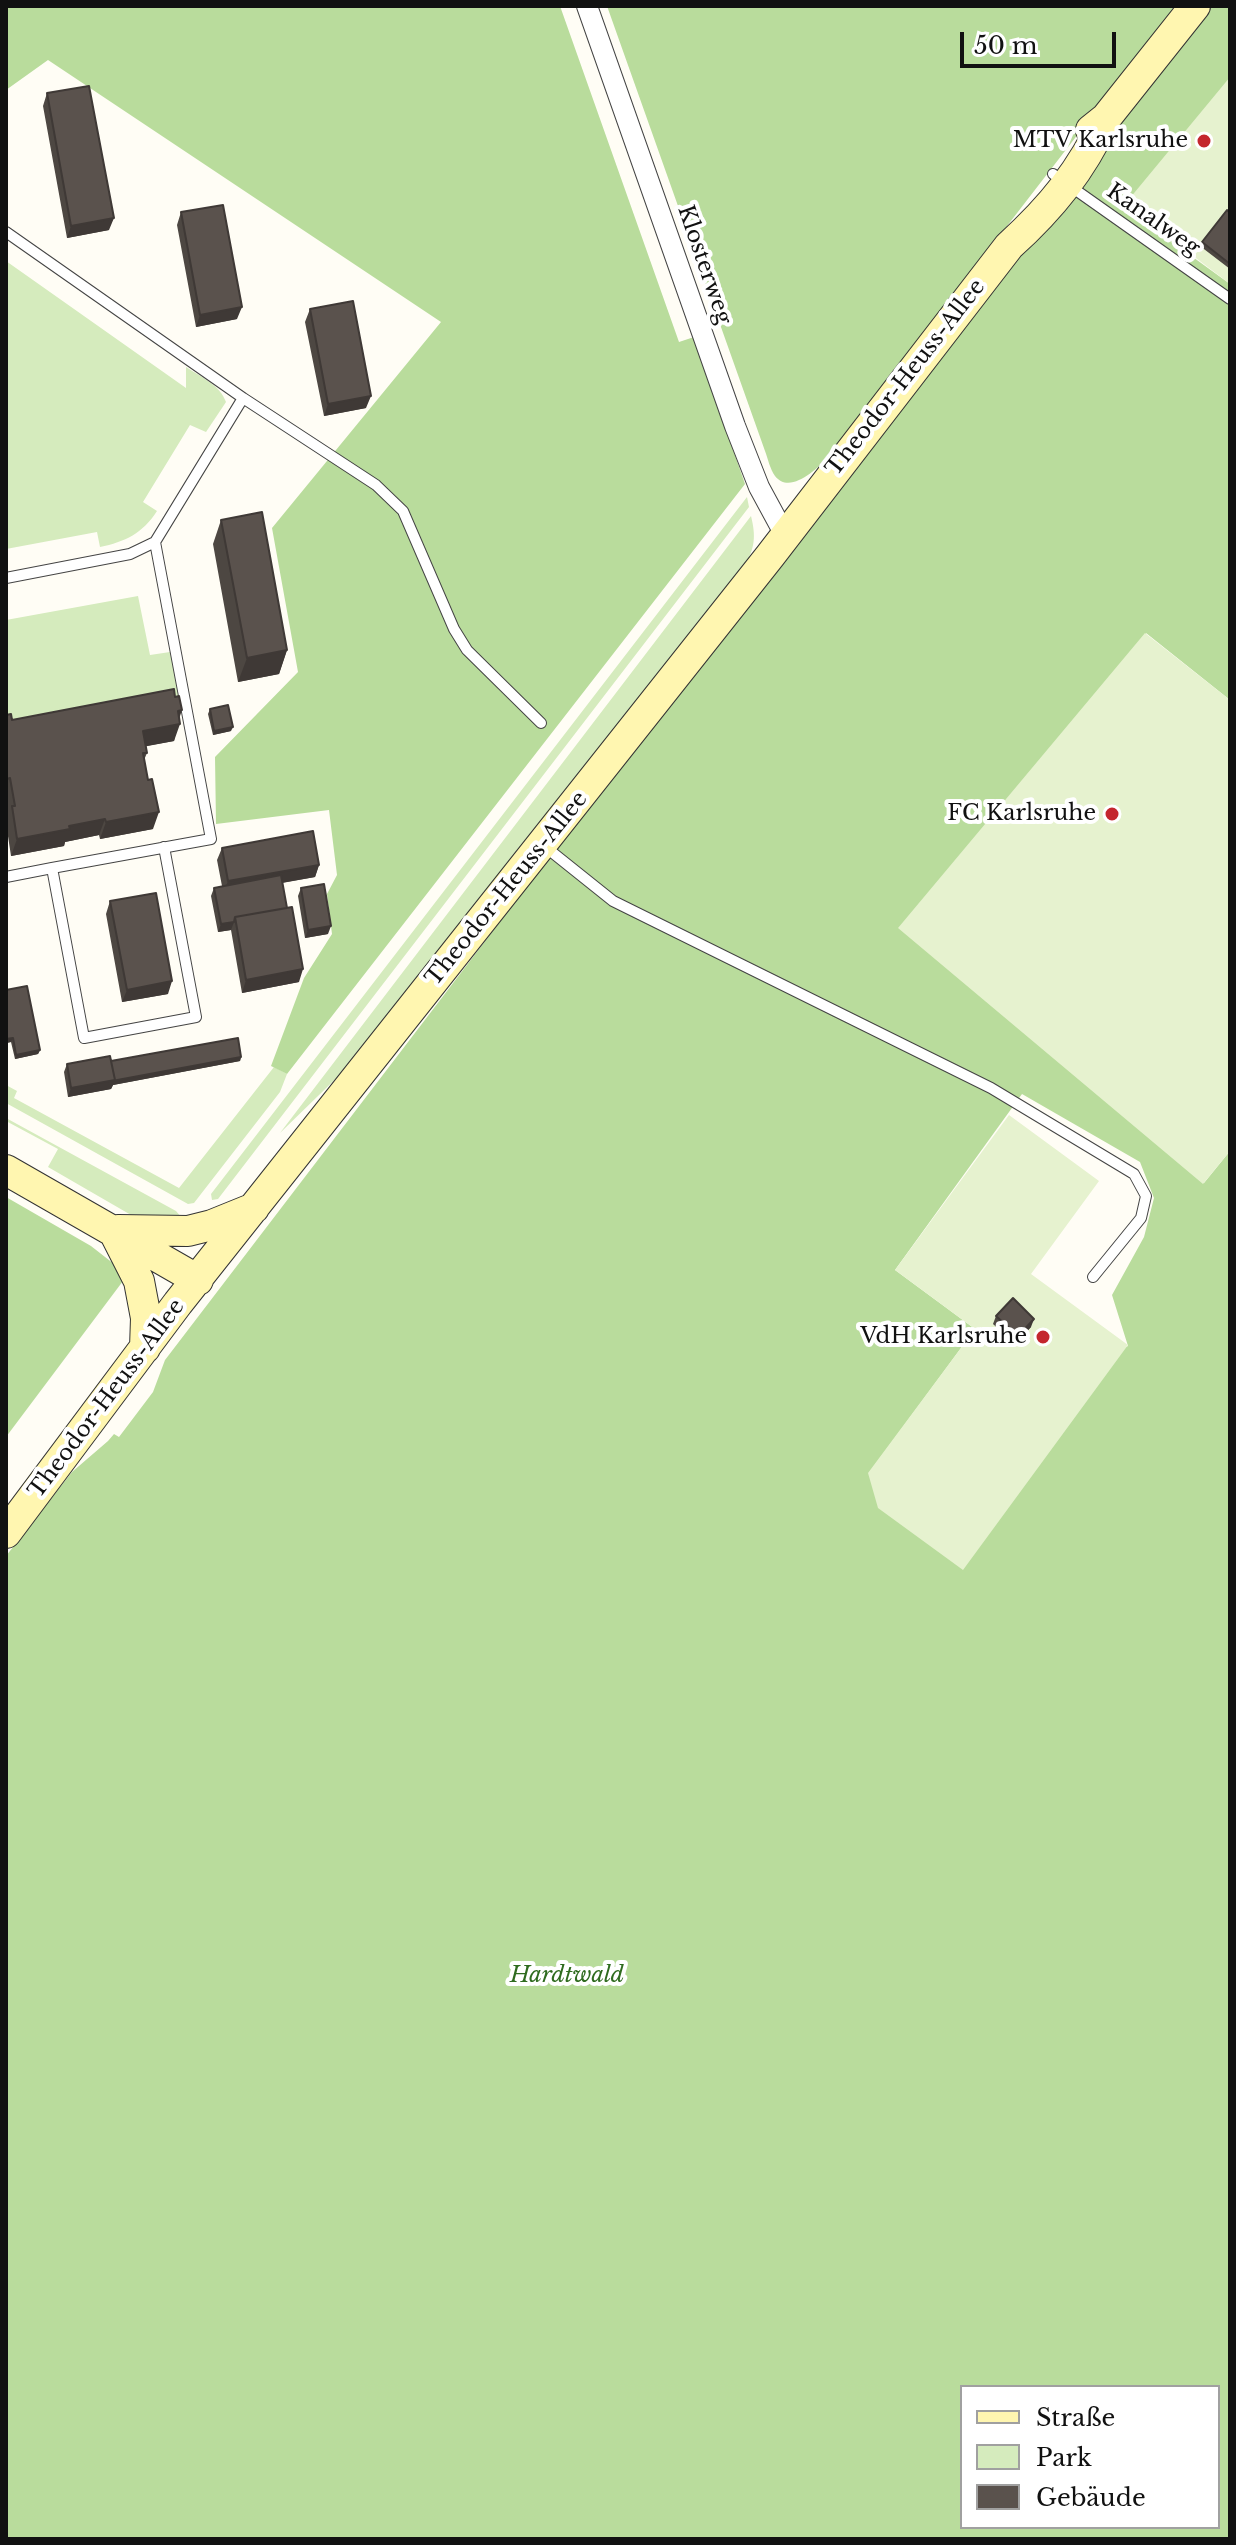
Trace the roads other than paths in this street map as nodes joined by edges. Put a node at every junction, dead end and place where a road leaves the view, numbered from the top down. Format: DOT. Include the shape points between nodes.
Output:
graph roads {
  1 [pos="587,6"];
  2 [pos="1195,6"];
  3 [pos="1060,178"];
  4 [pos="6,232"];
  5 [pos="1230,299"];
  6 [pos="243,398"];
  7 [pos="785,535"];
  8 [pos="155,542"];
  9 [pos="6,578"];
  10 [pos="541,723"];
  11 [pos="542,845"];
  12 [pos="164,847"];
  13 [pos="52,868"];
  14 [pos="6,877"];
  15 [pos="6,1170"];
  16 [pos="256,1208"];
  17 [pos="113,1230"];
  18 [pos="1093,1277"];
  19 [pos="198,1280"];
  20 [pos="145,1348"];
  21 [pos="6,1533"];
  1 -- 7 [label="street, Klosterweg" via="739,437"];
  2 -- 3 [label="main road, Theodor-Heuss-Allee" via="1106,118 1090,152"];
  3 -- 5 [label="lane, Kanalweg"];
  3 -- 7 [label="main road, Theodor-Heuss-Allee" via="1044,214 1009,246"];
  4 -- 6 [label="lane"];
  6 -- 8 [label="lane"];
  6 -- 10 [label="lane" via="376,485 403,511 467,650"];
  7 -- 11 [label="main road, Theodor-Heuss-Allee"];
  8 -- 9 [label="lane" via="130,554"];
  8 -- 12 [label="lane" via="211,839"];
  11 -- 16 [label="main road, Theodor-Heuss-Allee"];
  11 -- 18 [label="lane" via="613,901 991,1088 1134,1174 1146,1196 1141,1218"];
  12 -- 13 [label="lane"];
  12 -- 13 [label="lane" via="196,1017 84,1038"];
  13 -- 14 [label="lane"];
  15 -- 17 [label="main road"];
  16 -- 17 [label="main road" via="188,1231"];
  16 -- 19 [label="main road, Theodor-Heuss-Allee"];
  17 -- 19 [label="main road"];
  17 -- 20 [label="main road" via="139,1281"];
  19 -- 20 [label="main road, Theodor-Heuss-Allee"];
  20 -- 21 [label="main road, Theodor-Heuss-Allee"];
}
